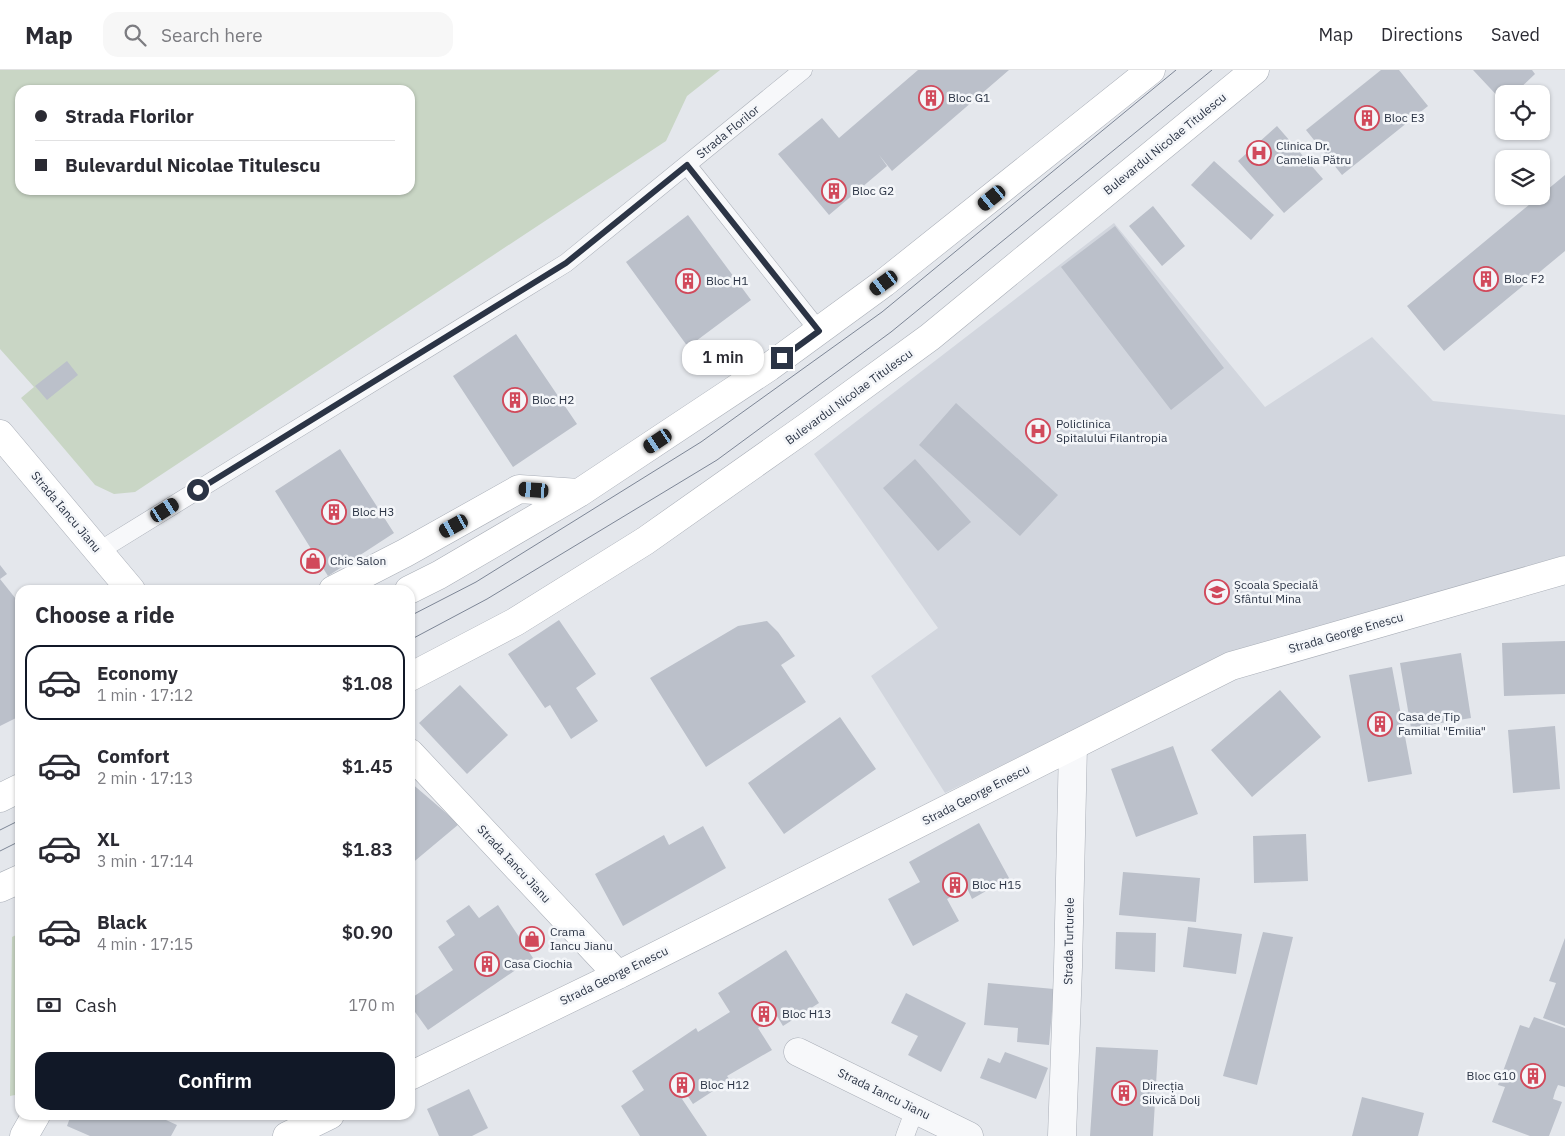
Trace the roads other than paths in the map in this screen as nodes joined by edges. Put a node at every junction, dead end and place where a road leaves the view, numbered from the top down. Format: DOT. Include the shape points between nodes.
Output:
graph roads {
  1 [pos="803,70"];
  2 [pos="1151,70"];
  3 [pos="1255,70"];
  4 [pos="687,165"];
  5 [pos="819,331"];
  6 [pos="0,434"];
  7 [pos="579,493"];
  8 [pos="99,551"];
  9 [pos="1565,570"];
  10 [pos="127,585"];
  11 [pos="343,585"];
  12 [pos="415,587"];
  13 [pos="415,674"];
  14 [pos="1073,746"];
  15 [pos="415,758"];
  16 [pos="15,790"];
  17 [pos="0,798"];
  18 [pos="15,881"];
  19 [pos="0,888"];
  20 [pos="618,975"];
  21 [pos="798,1052"];
  22 [pos="415,1074"];
  23 [pos="915,1109"];
  24 [pos="33,1120"];
  25 [pos="320,1120"];
  26 [pos="24,1136"];
  27 [pos="287,1136"];
  28 [pos="905,1136"];
  29 [pos="969,1136"];
  30 [pos="1062,1136"];
  1 -- 4 [label="lane, Strada Florilor"];
  2 -- 5 [label="street"];
  3 -- 13 [label="street, Bulevardul Nicolae Titulescu" via="930,337 808,426 621,556 515,622"];
  4 -- 5 [label="lane"];
  4 -- 8 [label="lane, Strada Florilor" via="566,263"];
  5 -- 7 [label="street"];
  6 -- 8 [label="street, Strada Iancu Jianu"];
  7 -- 11 [label="street" via="519,489"];
  7 -- 12 [label="street"];
  8 -- 10 [label="street, Strada Iancu Jianu"];
  9 -- 14 [label="street, Strada George Enescu" via="1231,666"];
  14 -- 20 [label="street, Strada George Enescu"];
  14 -- 30 [label="street, Strada Turturele"];
  15 -- 20 [label="street, Strada Iancu Jianu"];
  16 -- 17 [label="street"];
  18 -- 19 [label="street"];
  20 -- 22 [label="street, Strada George Enescu"];
  21 -- 23 [label="street, Strada Iancu Jianu"];
  23 -- 28 [label="lane"];
  23 -- 29 [label="street, Strada Iancu Jianu"];
  24 -- 26 [label="street"];
  25 -- 27 [label="street"];
}
